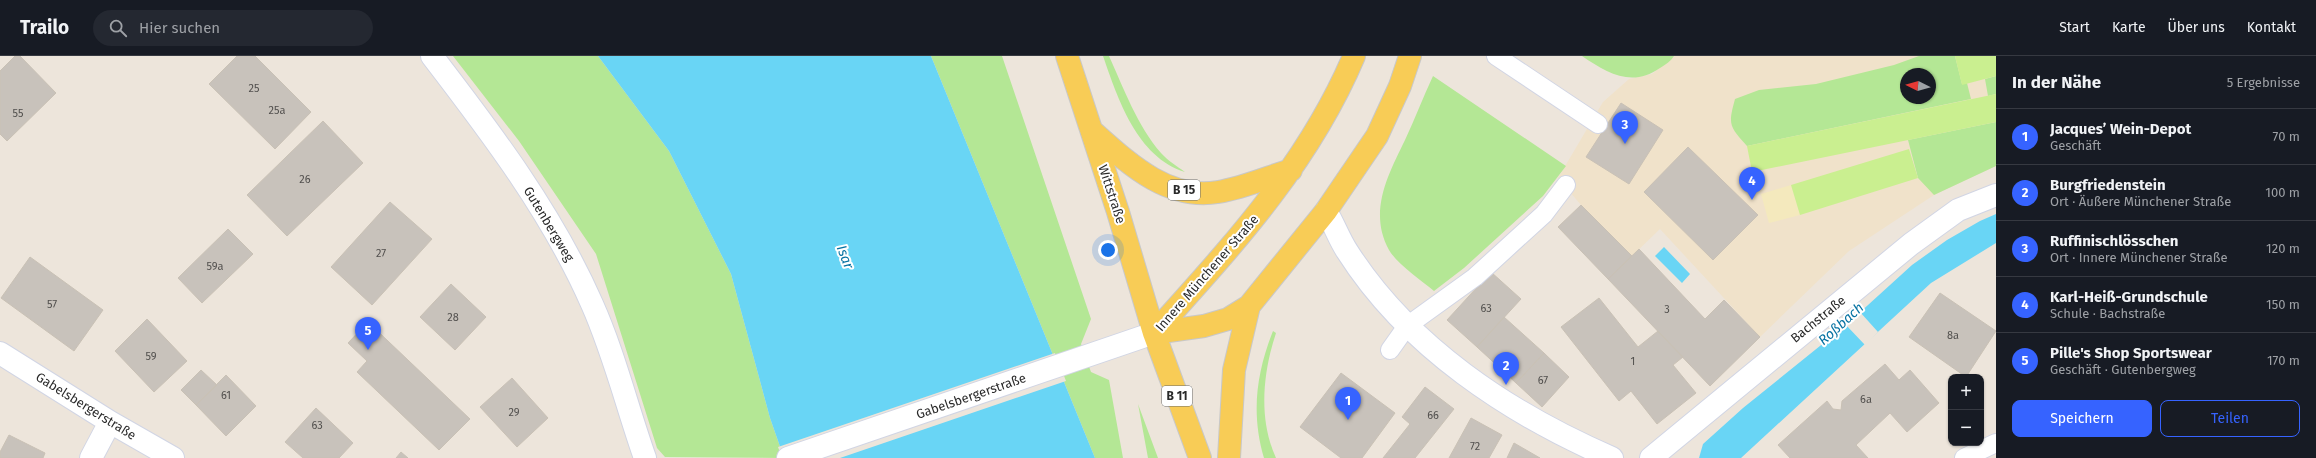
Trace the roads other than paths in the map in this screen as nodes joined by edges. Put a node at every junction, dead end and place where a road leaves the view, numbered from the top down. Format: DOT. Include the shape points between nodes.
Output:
graph roads {
  1 [pos="432,56"];
  2 [pos="1067,56"];
  3 [pos="1354,56"];
  4 [pos="1410,56"];
  5 [pos="1496,56"];
  6 [pos="1598,124"];
  7 [pos="1092,131"];
  8 [pos="1291,170"];
  9 [pos="1566,185"];
  10 [pos="1996,195"];
  11 [pos="1326,211"];
  12 [pos="1249,306"];
  13 [pos="1407,326"];
  14 [pos="1154,333"];
  15 [pos="1390,350"];
  16 [pos="0,353"];
  17 [pos="110,422"];
  18 [pos="1996,443"];
  19 [pos="91,458"];
  20 [pos="173,458"];
  21 [pos="645,458"];
  22 [pos="788,458"];
  23 [pos="1200,458"];
  24 [pos="1229,458"];
  25 [pos="1612,458"];
  26 [pos="1651,458"];
  27 [pos="1964,458"];
  1 -- 21 [label="street, Gutenbergweg" via="488,128 564,245 593,305"];
  2 -- 7 [label="main road, Wittstraße"];
  3 -- 8 [label="main road, Innere Münchener Straße" via="1328,113"];
  4 -- 11 [label="main road, Innere Münchener Straße" via="1400,86 1377,136"];
  5 -- 6 [label="lane"];
  7 -- 8 [label="main road, B 15" via="1135,168 1174,189 1201,194 1219,192"];
  7 -- 14 [label="main road, Wittstraße / B 11"];
  8 -- 14 [label="main road, Innere Münchener Straße" via="1242,236"];
  9 -- 13 [label="lane" via="1544,214 1475,277"];
  10 -- 26 [label="street, Bachstraße" via="1958,210 1911,244"];
  11 -- 12 [label="main road, Innere Münchener Straße"];
  11 -- 13 [label="street" via="1364,275"];
  12 -- 14 [label="main road, Innere Münchener Straße" via="1228,318 1204,326"];
  12 -- 24 [label="main road" via="1234,370"];
  13 -- 15 [label="lane"];
  13 -- 25 [label="street" via="1464,374 1530,418"];
  14 -- 22 [label="street, Gabelsbergerstraße"];
  14 -- 23 [label="main road, B 11"];
  16 -- 17 [label="street, Gabelsbergerstraße"];
  17 -- 19 [label="street"];
  17 -- 20 [label="street, Gabelsbergerstraße"];
  18 -- 27 [label="lane"];
}
